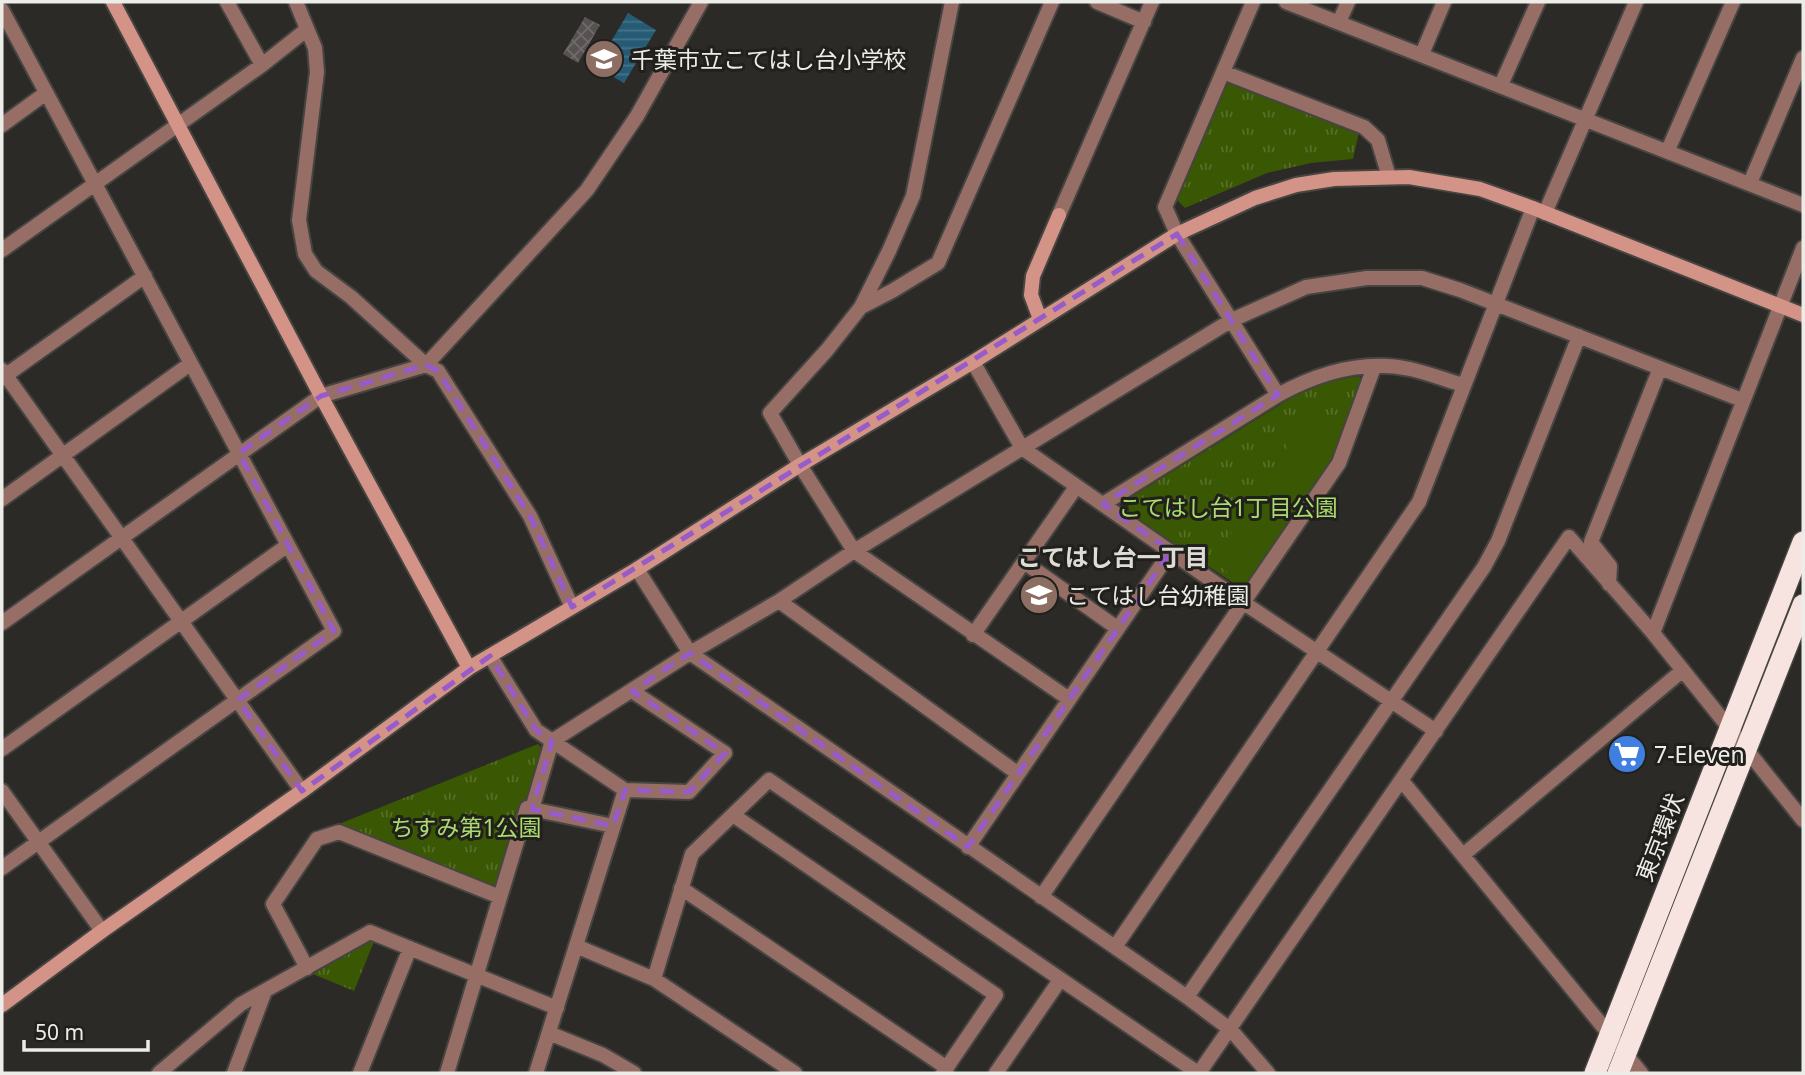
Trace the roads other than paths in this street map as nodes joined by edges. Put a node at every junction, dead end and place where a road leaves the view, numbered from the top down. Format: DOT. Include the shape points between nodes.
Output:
graph roads {
  1 [pos="113,2"];
  2 [pos="228,2"];
  3 [pos="296,2"];
  4 [pos="701,2"];
  5 [pos="952,2"];
  6 [pos="1052,2"];
  7 [pos="1097,2"];
  8 [pos="1152,2"];
  9 [pos="1253,2"];
  10 [pos="1286,2"];
  11 [pos="1348,2"];
  12 [pos="1444,2"];
  13 [pos="1538,2"];
  14 [pos="1636,2"];
  15 [pos="1733,2"];
  16 [pos="2,10"];
  17 [pos="1144,22"];
  18 [pos="1339,22"];
  19 [pos="306,30"];
  20 [pos="1422,54"];
  21 [pos="1803,58"];
  22 [pos="262,65"];
  23 [pos="1223,72"];
  24 [pos="1501,85"];
  25 [pos="46,93"];
  26 [pos="1585,118"];
  27 [pos="2,125"];
  28 [pos="177,126"];
  29 [pos="1668,150"];
  30 [pos="1389,177"];
  31 [pos="1750,183"];
  32 [pos="96,184"];
  33 [pos="1803,205"];
  34 [pos="1539,210"];
  35 [pos="1177,234"];
  36 [pos="1803,248"];
  37 [pos="2,250"];
  38 [pos="145,276"];
  39 [pos="1496,304"];
  40 [pos="861,306"];
  41 [pos="1780,306"];
  42 [pos="1803,315"];
  43 [pos="1040,319"];
  44 [pos="1232,320"];
  45 [pos="1579,336"];
  46 [pos="973,362"];
  47 [pos="190,364"];
  48 [pos="426,365"];
  49 [pos="1374,367"];
  50 [pos="1660,368"];
  51 [pos="3,374"];
  52 [pos="1463,385"];
  53 [pos="1278,395"];
  54 [pos="321,396"];
  55 [pos="1742,400"];
  56 [pos="1022,448"];
  57 [pos="239,453"];
  58 [pos="64,455"];
  59 [pos="800,465"];
  60 [pos="1076,488"];
  61 [pos="2,499"];
  62 [pos="1103,504"];
  63 [pos="122,538"];
  64 [pos="1803,542"];
  65 [pos="288,545"];
  66 [pos="854,551"];
  67 [pos="1171,551"];
  68 [pos="1024,562"];
  69 [pos="636,569"];
  70 [pos="1609,583"];
  71 [pos="779,601"];
  72 [pos="1244,604"];
  73 [pos="1803,605"];
  74 [pos="572,607"];
  75 [pos="180,620"];
  76 [pos="2,623"];
  77 [pos="1117,628"];
  78 [pos="1653,633"];
  79 [pos="974,635"];
  80 [pos="1317,652"];
  81 [pos="690,653"];
  82 [pos="490,656"];
  83 [pos="469,668"];
  84 [pos="1683,670"];
  85 [pos="632,691"];
  86 [pos="239,699"];
  87 [pos="1069,699"];
  88 [pos="1390,701"];
  89 [pos="1730,729"];
  90 [pos="1436,732"];
  91 [pos="552,741"];
  92 [pos="1746,748"];
  93 [pos="2,749"];
  94 [pos="1017,773"];
  95 [pos="1402,780"];
  96 [pos="625,790"];
  97 [pos="2,791"];
  98 [pos="302,791"];
  99 [pos="532,809"];
  100 [pos="733,815"];
  101 [pos="1803,820"];
  102 [pos="613,826"];
  103 [pos="38,842"];
  104 [pos="968,847"];
  105 [pos="1463,855"];
  106 [pos="2,868"];
  107 [pos="681,888"];
  108 [pos="500,897"];
  109 [pos="1041,897"];
  110 [pos="102,931"];
  111 [pos="576,946"];
  112 [pos="1115,947"];
  113 [pos="410,948"];
  114 [pos="307,968"];
  115 [pos="476,975"];
  116 [pos="654,979"];
  117 [pos="1060,980"];
  118 [pos="265,991"];
  119 [pos="1187,997"];
  120 [pos="2,1005"];
  121 [pos="557,1008"];
  122 [pos="1231,1030"];
  123 [pos="549,1033"];
  124 [pos="1610,1035"];
  125 [pos="1622,1064"];
  126 [pos="945,1071"];
  127 [pos="159,1073"];
  128 [pos="234,1073"];
  129 [pos="360,1073"];
  130 [pos="447,1073"];
  131 [pos="537,1073"];
  132 [pos="634,1073"];
  133 [pos="795,1073"];
  134 [pos="996,1073"];
  135 [pos="1199,1073"];
  136 [pos="1268,1073"];
  137 [pos="1595,1073"];
  138 [pos="1641,1073"];
  1 -- 28 [label="street"];
  2 -- 22 [label="street"];
  3 -- 19 [label="street"];
  4 -- 48 [label="street" via="636,116 587,190"];
  5 -- 40 [label="street" via="913,196"];
  6 -- 40 [label="street" via="938,263"];
  7 -- 17 [label="street"];
  8 -- 17 [label="street"];
  9 -- 23 [label="street"];
  10 -- 18 [label="street"];
  11 -- 18 [label="street"];
  12 -- 20 [label="street"];
  13 -- 24 [label="street"];
  14 -- 26 [label="street"];
  15 -- 29 [label="street"];
  16 -- 25 [label="street"];
  17 -- 43 [label="street" via="1033,276 1031,295"];
  18 -- 20 [label="street"];
  19 -- 22 [label="street"];
  19 -- 48 [label="street" via="316,48 317,72 299,220 304,254 316,271"];
  20 -- 24 [label="street"];
  21 -- 31 [label="street"];
  22 -- 28 [label="street"];
  23 -- 30 [label="street" via="1364,127 1378,140"];
  23 -- 35 [label="street" via="1165,207"];
  24 -- 26 [label="street"];
  25 -- 27 [label="street"];
  25 -- 32 [label="street"];
  26 -- 29 [label="street"];
  26 -- 34 [label="street"];
  28 -- 32 [label="street"];
  28 -- 54 [label="street"];
  29 -- 31 [label="street"];
  30 -- 34 [label="street" via="1480,189"];
  30 -- 35 [label="street" via="1334,178 1296,185 1255,198"];
  31 -- 33 [label="street"];
  32 -- 37 [label="street"];
  32 -- 38 [label="street"];
  34 -- 39 [label="street"];
  34 -- 41 [label="street"];
  35 -- 43 [label="street"];
  35 -- 44 [label="street"];
  36 -- 41 [label="street"];
  38 -- 47 [label="street"];
  38 -- 51 [label="street"];
  39 -- 44 [label="street" via="1422,278 1367,278 1306,287"];
  39 -- 45 [label="street"];
  39 -- 52 [label="street"];
  40 -- 59 [label="street" via="770,413"];
  41 -- 42 [label="street"];
  41 -- 55 [label="street"];
  43 -- 46 [label="street"];
  44 -- 53 [label="street"];
  44 -- 56 [label="street"];
  45 -- 50 [label="street"];
  45 -- 88 [label="street" via="1498,541"];
  46 -- 56 [label="street"];
  46 -- 59 [label="street"];
  47 -- 57 [label="street"];
  47 -- 58 [label="street"];
  48 -- 54 [label="street"];
  48 -- 74 [label="street" via="438,372 530,516"];
  49 -- 52 [label="street" via="1408,369"];
  49 -- 53 [label="street" via="1337,370"];
  49 -- 72 [label="street" via="1339,463"];
  50 -- 55 [label="street"];
  50 -- 70 [label="street" via="1591,542 1609,566"];
  51 -- 58 [label="street"];
  52 -- 80 [label="street" via="1419,502"];
  53 -- 62 [label="street"];
  54 -- 57 [label="street"];
  54 -- 83 [label="street"];
  55 -- 78 [label="street"];
  56 -- 60 [label="street"];
  56 -- 66 [label="street"];
  57 -- 63 [label="street"];
  57 -- 65 [label="street"];
  58 -- 61 [label="street"];
  58 -- 63 [label="street"];
  59 -- 66 [label="street"];
  59 -- 69 [label="street"];
  60 -- 62 [label="street"];
  60 -- 68 [label="street"];
  62 -- 67 [label="street"];
  63 -- 75 [label="street"];
  63 -- 76 [label="street"];
  64 -- 89 [label="highway, 東京環状"];
  65 -- 75 [label="street"];
  65 -- 86 [label="street" via="334,631"];
  66 -- 71 [label="street"];
  66 -- 79 [label="street"];
  67 -- 72 [label="street"];
  67 -- 77 [label="street"];
  68 -- 77 [label="street"];
  68 -- 79 [label="street"];
  69 -- 74 [label="street"];
  69 -- 81 [label="street"];
  70 -- 78 [label="street"];
  70 -- 90 [label="street" via="1569,537"];
  71 -- 81 [label="street"];
  71 -- 94 [label="street"];
  72 -- 80 [label="street"];
  72 -- 109 [label="street"];
  73 -- 92 [label="highway"];
  74 -- 82 [label="street"];
  75 -- 86 [label="street"];
  75 -- 93 [label="street"];
  77 -- 87 [label="street"];
  78 -- 84 [label="street"];
  79 -- 87 [label="street"];
  80 -- 88 [label="street"];
  80 -- 112 [label="street"];
  81 -- 85 [label="street"];
  81 -- 104 [label="street"];
  82 -- 83 [label="street"];
  82 -- 91 [label="street" via="536,730"];
  83 -- 98 [label="street"];
  84 -- 89 [label="street"];
  84 -- 105 [label="street"];
  85 -- 91 [label="street"];
  85 -- 96 [label="street" via="725,753 689,792"];
  86 -- 98 [label="street"];
  86 -- 103 [label="street"];
  87 -- 94 [label="street"];
  88 -- 90 [label="street"];
  88 -- 119 [label="street"];
  89 -- 92 [label="street"];
  89 -- 124 [label="highway, 東京環状"];
  90 -- 95 [label="street"];
  91 -- 96 [label="street"];
  91 -- 99 [label="street"];
  92 -- 101 [label="street"];
  92 -- 125 [label="highway"];
  94 -- 104 [label="street"];
  95 -- 105 [label="street"];
  95 -- 122 [label="street"];
  96 -- 102 [label="street"];
  97 -- 103 [label="street"];
  98 -- 110 [label="street"];
  99 -- 102 [label="street"];
  99 -- 108 [label="street" via="527,808"];
  100 -- 107 [label="street" via="692,854"];
  100 -- 117 [label="street" via="769,780"];
  100 -- 126 [label="street" via="996,995"];
  102 -- 111 [label="street"];
  103 -- 106 [label="street"];
  103 -- 110 [label="street"];
  104 -- 109 [label="street"];
  105 -- 124 [label="street"];
  107 -- 116 [label="street"];
  107 -- 126 [label="street"];
  108 -- 114 [label="street" via="339,832 317,839 273,904"];
  108 -- 115 [label="street"];
  109 -- 112 [label="street"];
  110 -- 120 [label="street"];
  111 -- 116 [label="street"];
  111 -- 121 [label="street"];
  112 -- 119 [label="street"];
  113 -- 114 [label="street" via="370,932"];
  113 -- 115 [label="street"];
  113 -- 129 [label="street"];
  114 -- 118 [label="street"];
  115 -- 121 [label="street"];
  115 -- 130 [label="street"];
  116 -- 133 [label="street"];
  117 -- 134 [label="street"];
  117 -- 135 [label="street"];
  118 -- 127 [label="street" via="241,1004"];
  118 -- 128 [label="street"];
  119 -- 122 [label="street"];
  121 -- 123 [label="street"];
  122 -- 135 [label="street"];
  122 -- 136 [label="street"];
  123 -- 131 [label="street"];
  123 -- 132 [label="street"];
  124 -- 125 [label="street"];
  124 -- 137 [label="highway, 東京環状"];
  125 -- 138 [label="street"];
}
